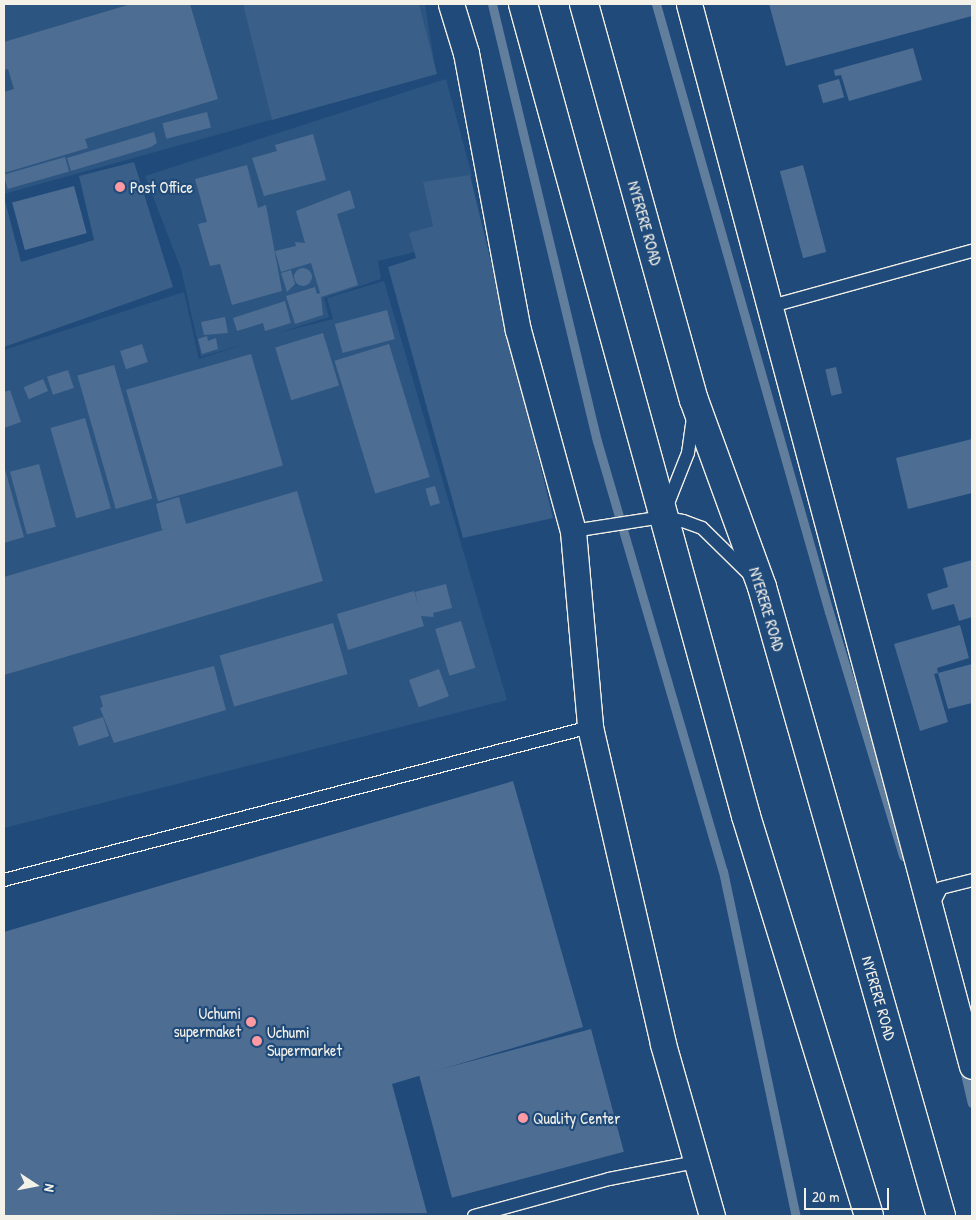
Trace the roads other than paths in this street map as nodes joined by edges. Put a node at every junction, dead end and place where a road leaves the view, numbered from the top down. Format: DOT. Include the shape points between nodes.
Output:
graph roads {
  1 [pos="451,4"];
  2 [pos="523,4"];
  3 [pos="584,4"];
  4 [pos="689,4"];
  5 [pos="972,251"];
  6 [pos="768,307"];
  7 [pos="694,400"];
  8 [pos="662,517"];
  9 [pos="573,531"];
  10 [pos="762,587"];
  11 [pos="590,727"];
  12 [pos="4,880"];
  13 [pos="972,880"];
  14 [pos="928,913"];
  15 [pos="972,1066"];
  16 [pos="696,1162"];
  17 [pos="474,1216"];
  18 [pos="712,1216"];
  19 [pos="869,1216"];
  20 [pos="941,1216"];
  1 -- 9 [label="street" via="466,53 518,330"];
  2 -- 8 [label="highway"];
  3 -- 7 [label="highway, NYERERE ROAD"];
  4 -- 6 [label="street"];
  5 -- 6 [label="lane"];
  6 -- 14 [label="street"];
  7 -- 8 [label="lane" via="688,453"];
  7 -- 10 [label="highway, NYERERE ROAD"];
  8 -- 9 [label="lane"];
  8 -- 10 [label="lane" via="702,528"];
  8 -- 19 [label="highway" via="746,816"];
  9 -- 11 [label="street"];
  10 -- 20 [label="highway, NYERERE ROAD"];
  11 -- 12 [label="lane"];
  11 -- 16 [label="street" via="663,1044"];
  13 -- 14 [label="lane" via="941,888"];
  14 -- 15 [label="street"];
  16 -- 17 [label="lane" via="609,1179"];
  16 -- 18 [label="street"];
}
